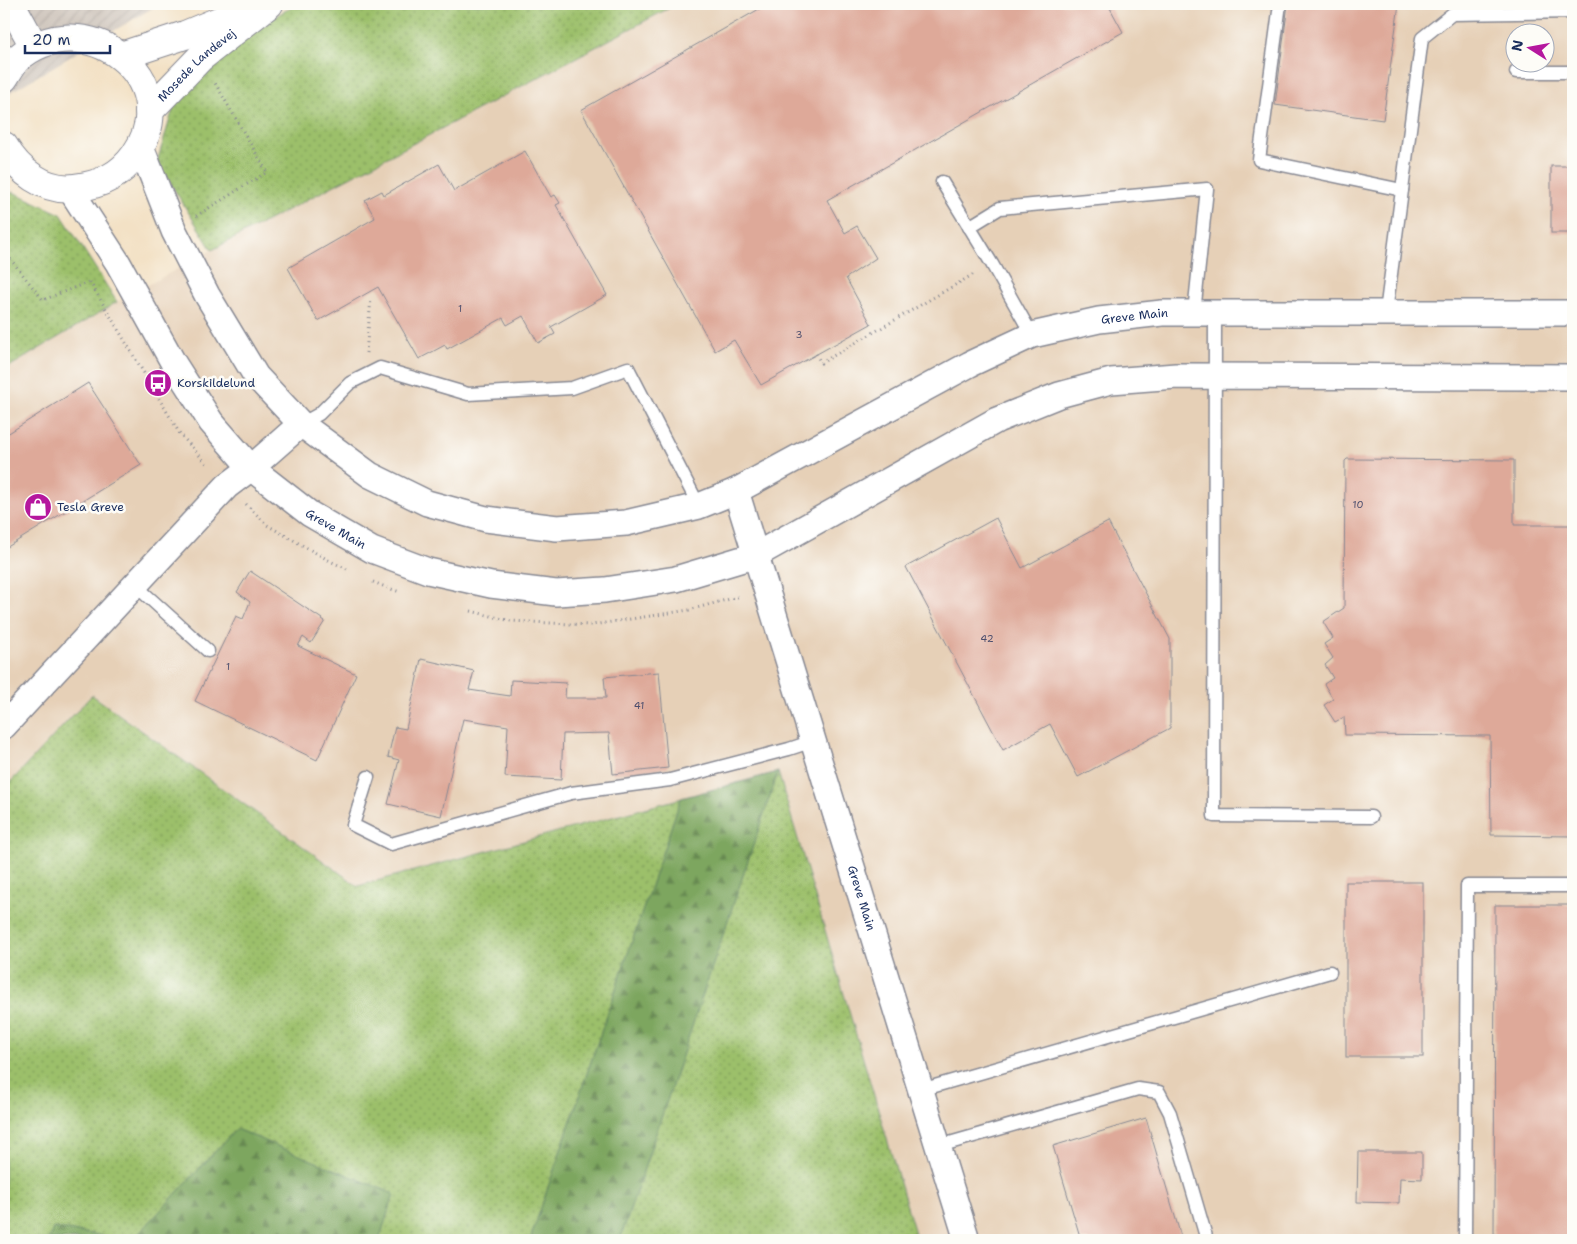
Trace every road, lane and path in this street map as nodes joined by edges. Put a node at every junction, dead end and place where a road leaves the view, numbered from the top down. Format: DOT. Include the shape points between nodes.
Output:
graph roads {
  1 [pos="11,4"];
  2 [pos="261,4"];
  3 [pos="269,4"];
  4 [pos="1280,4"];
  5 [pos="1573,12"];
  6 [pos="34,46"];
  7 [pos="124,55"];
  8 [pos="1554,72"];
  9 [pos="1573,72"];
  10 [pos="4,78"];
  11 [pos="150,111"];
  12 [pos="4,146"];
  13 [pos="141,147"];
  14 [pos="14,176"];
  15 [pos="942,182"];
  16 [pos="70,189"];
  17 [pos="1402,190"];
  18 [pos="969,227"];
  19 [pos="992,264"];
  20 [pos="371,299"];
  21 [pos="1386,312"];
  22 [pos="1204,313"];
  23 [pos="1573,313"];
  24 [pos="1032,335"];
  25 [pos="816,354"];
  26 [pos="364,376"];
  27 [pos="1215,376"];
  28 [pos="1573,377"];
  29 [pos="301,424"];
  30 [pos="251,468"];
  31 [pos="736,491"];
  32 [pos="699,506"];
  33 [pos="756,555"];
  34 [pos="135,585"];
  35 [pos="208,651"];
  36 [pos="4,726"];
  37 [pos="813,741"];
  38 [pos="368,777"];
  39 [pos="1371,817"];
  40 [pos="1573,886"];
  41 [pos="1330,972"];
  42 [pos="921,1090"];
  43 [pos="938,1146"];
  44 [pos="967,1240"];
  45 [pos="1207,1240"];
  46 [pos="1465,1240"];
  1 -- 6 [label="main road"];
  2 -- 7 [label="main road, Mosede Landevej" via="185,36"];
  3 -- 11 [label="main road, Mosede Landevej" via="200,58"];
  4 -- 17 [label="lane" via="1259,160"];
  5 -- 17 [label="lane" via="1452,14 1422,38"];
  6 -- 7 [label="main road" via="56,37 81,35 104,42"];
  6 -- 10 [label="main road" via="16,60"];
  7 -- 11 [label="main road" via="138,71"];
  8 -- 9 [label="lane"];
  11 -- 13 [label="main road"];
  12 -- 14 [label="main road"];
  13 -- 16 [label="main road" via="112,178 92,186"];
  13 -- 29 [label="street, Greve Main" via="174,231 207,295 256,376"];
  14 -- 16 [label="main road"];
  15 -- 18 [label="lane"];
  16 -- 30 [label="street, Greve Main" via="118,263 174,364 211,422"];
  17 -- 21 [label="lane"];
  18 -- 19 [label="lane"];
  18 -- 22 [label="lane" via="1000,208 1207,189"];
  19 -- 24 [label="lane"];
  19 -- 25 [label="path" via="820,363"];
  20 -- 26 [label="path"];
  21 -- 22 [label="street, Greve Main"];
  21 -- 23 [label="street, Greve Main"];
  22 -- 24 [label="street, Greve Main" via="1162,313 1099,320"];
  22 -- 27 [label="lane"];
  24 -- 31 [label="street, Greve Main" via="970,364"];
  26 -- 29 [label="lane" via="350,384 320,414"];
  26 -- 32 [label="lane" via="380,368 468,394 572,388 628,368"];
  27 -- 28 [label="street, Greve Main"];
  27 -- 33 [label="street, Greve Main" via="1111,381 1059,395 997,420"];
  27 -- 39 [label="lane" via="1214,816"];
  29 -- 30 [label="street"];
  29 -- 32 [label="street, Greve Main" via="370,475 427,503 486,519 556,528 626,523"];
  30 -- 33 [label="street, Greve Main" via="310,514 372,550 428,572 491,585 556,593 605,590 676,579"];
  30 -- 34 [label="street" via="227,486"];
  31 -- 32 [label="street, Greve Main"];
  31 -- 33 [label="street, Greve Main"];
  33 -- 37 [label="street, Greve Main"];
  34 -- 35 [label="lane"];
  34 -- 36 [label="street"];
  37 -- 38 [label="lane" via="670,780 571,794 391,844 353,825"];
  37 -- 42 [label="street, Greve Main"];
  40 -- 46 [label="lane" via="1467,886"];
  41 -- 42 [label="lane"];
  42 -- 43 [label="street, Greve Main"];
  43 -- 44 [label="street, Greve Main"];
  43 -- 45 [label="lane" via="1138,1089 1159,1092 1170,1113"];
}
